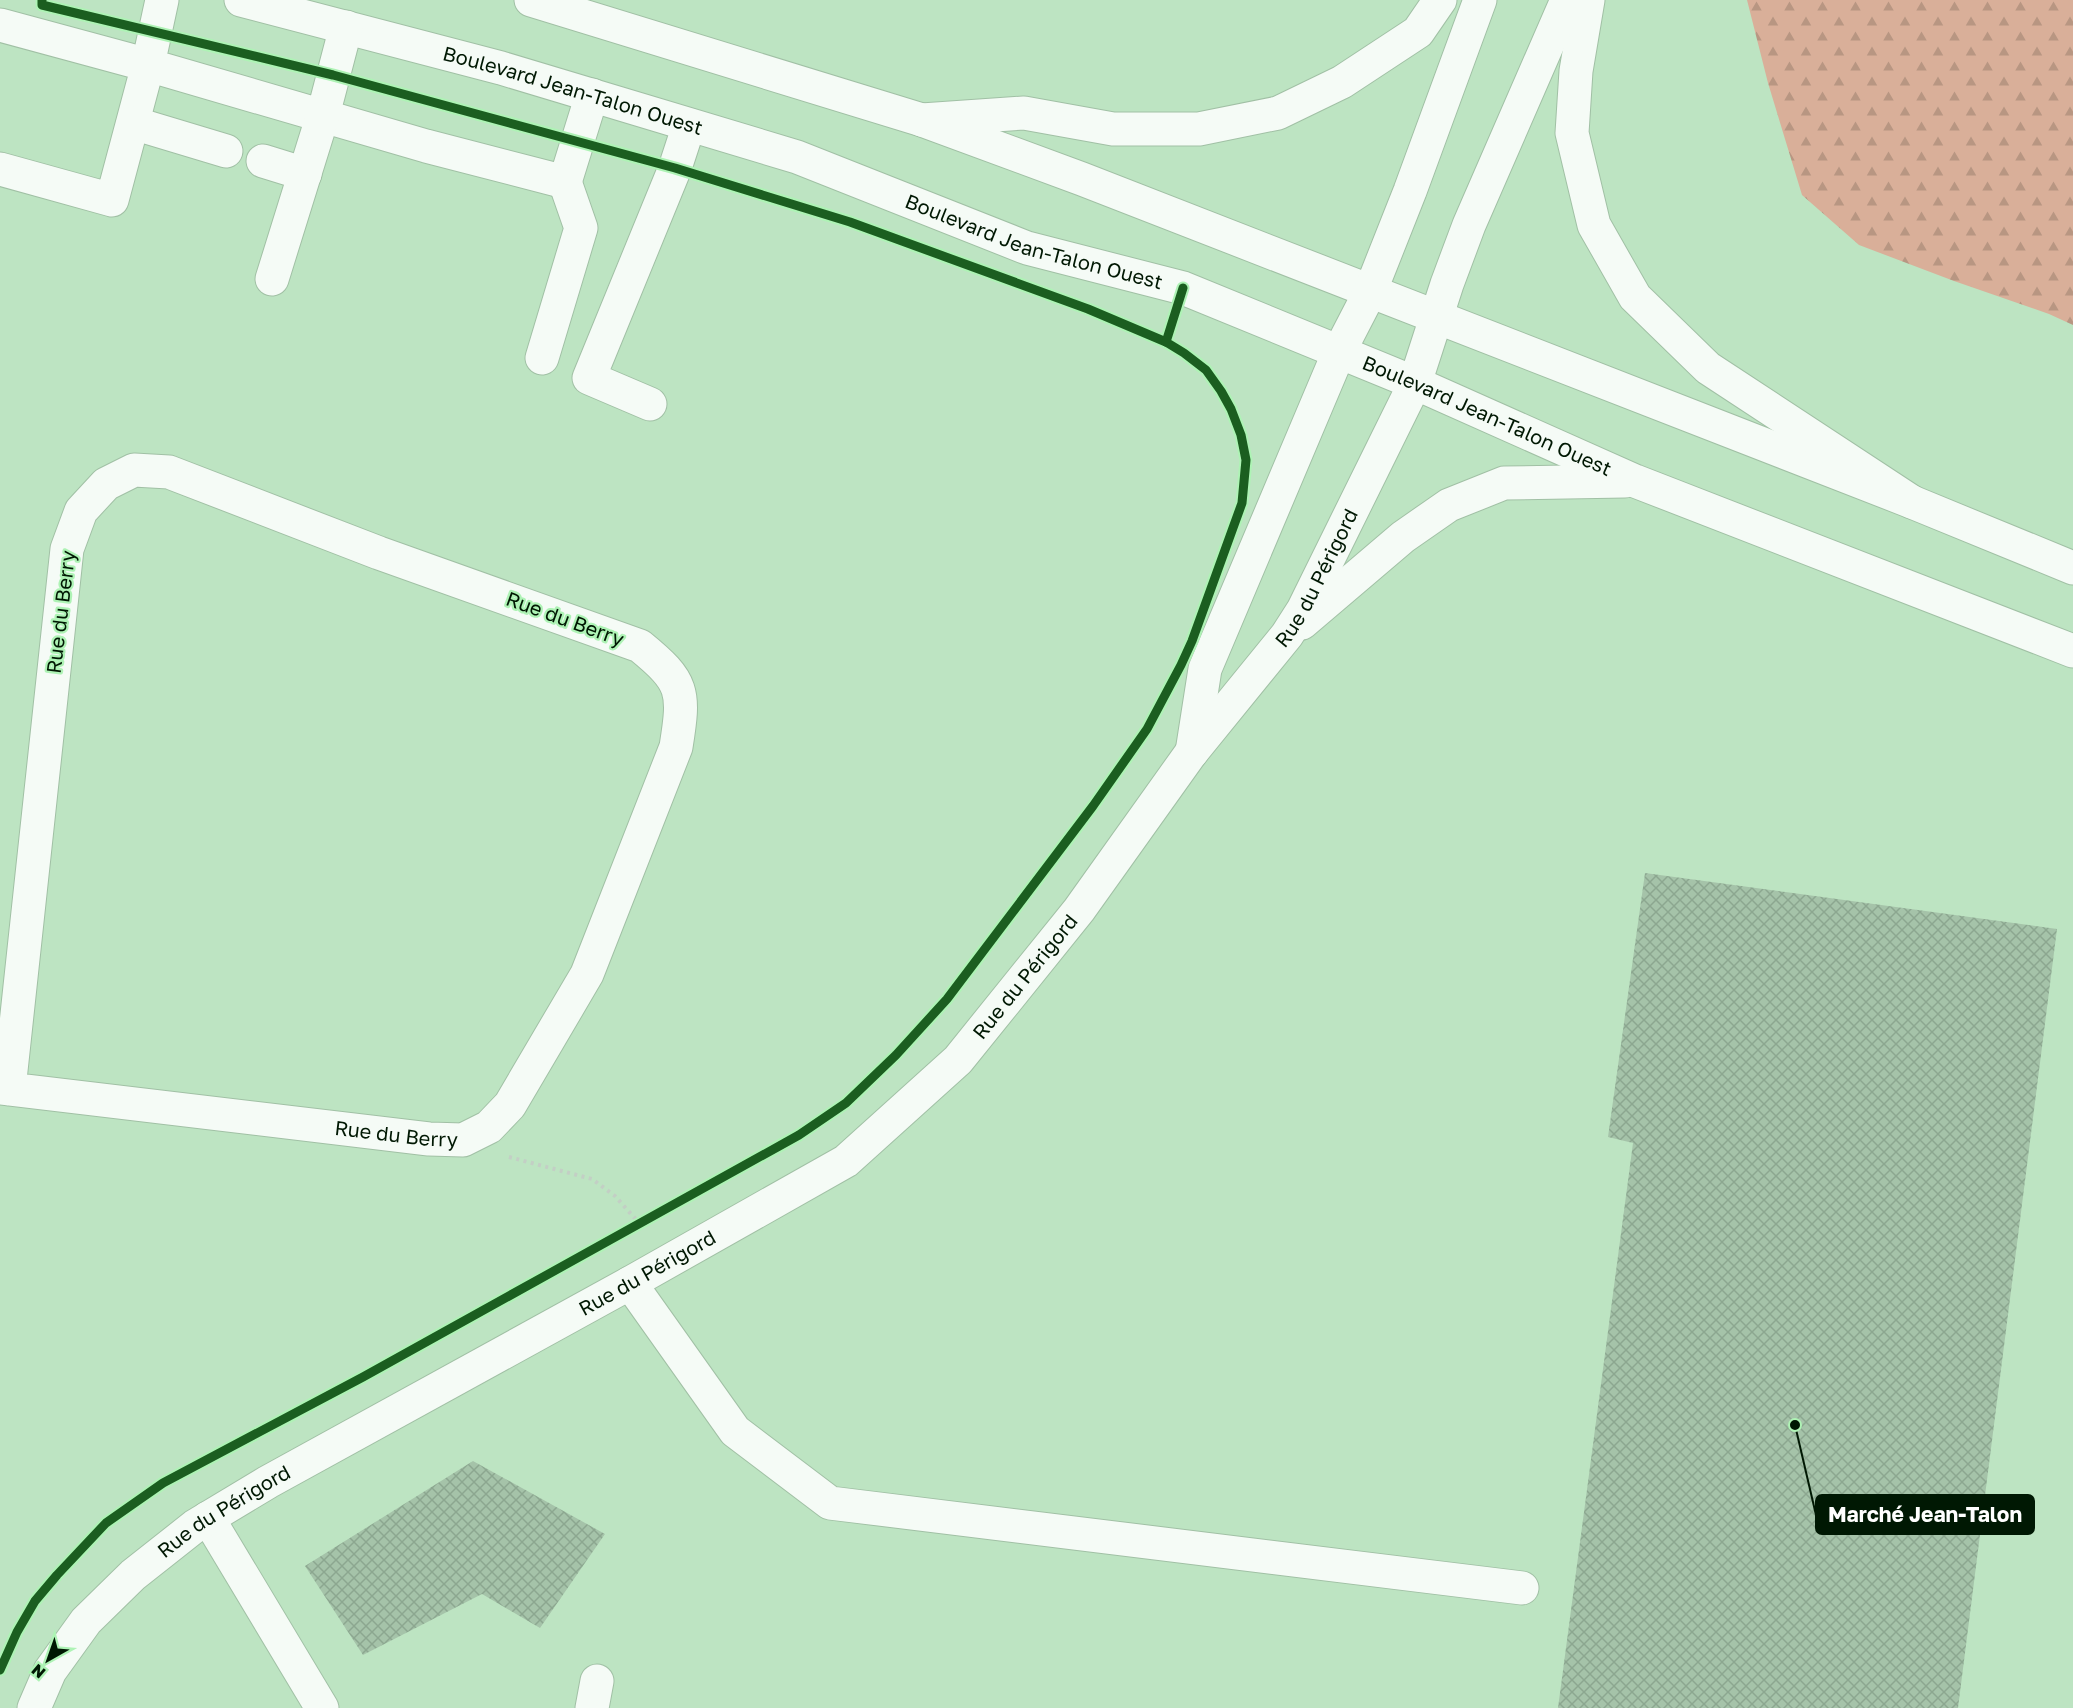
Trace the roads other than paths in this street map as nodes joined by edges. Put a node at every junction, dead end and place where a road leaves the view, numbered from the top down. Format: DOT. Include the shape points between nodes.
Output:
graph roads {
  1 [pos="162,0"];
  2 [pos="241,0"];
  3 [pos="531,0"];
  4 [pos="1440,0"];
  5 [pos="1480,0"];
  6 [pos="1567,0"];
  7 [pos="1588,0"];
  8 [pos="0,25"];
  9 [pos="346,27"];
  10 [pos="148,65"];
  11 [pos="592,95"];
  12 [pos="323,115"];
  13 [pos="922,120"];
  14 [pos="133,123"];
  15 [pos="689,125"];
  16 [pos="226,151"];
  17 [pos="263,161"];
  18 [pos="0,169"];
  19 [pos="306,174"];
  20 [pos="565,182"];
  21 [pos="272,279"];
  22 [pos="1370,292"];
  23 [pos="1437,318"];
  24 [pos="1339,352"];
  25 [pos="542,358"];
  26 [pos="1415,384"];
  27 [pos="650,404"];
  28 [pos="1635,481"];
  29 [pos="1912,502"];
  30 [pos="2073,568"];
  31 [pos="1287,635"];
  32 [pos="2073,651"];
  33 [pos="1191,753"];
  34 [pos="5,1088"];
  35 [pos="630,1283"];
  36 [pos="208,1518"];
  37 [pos="1522,1588"];
  38 [pos="34,1708"];
  39 [pos="322,1708"];
  1 -- 10 [label="main road"];
  2 -- 9 [label="main road, Boulevard Jean-Talon Ouest"];
  3 -- 13 [label="main road"];
  4 -- 13 [label="main road" via="1418,32 1342,82 1278,113 1199,129 1113,129 1024,113"];
  5 -- 22 [label="main road, Rue du Périgord"];
  6 -- 23 [label="main road, Rue du Périgord" via="1469,225"];
  7 -- 29 [label="main road" via="1576,71 1572,133 1594,225 1635,297 1708,368"];
  8 -- 10 [label="main road"];
  9 -- 11 [label="main road, Boulevard Jean-Talon Ouest"];
  9 -- 12 [label="main road"];
  10 -- 12 [label="main road"];
  10 -- 14 [label="main road"];
  11 -- 15 [label="main road, Boulevard Jean-Talon Ouest"];
  11 -- 20 [label="main road"];
  12 -- 19 [label="main road"];
  12 -- 20 [label="main road"];
  13 -- 22 [label="main road"];
  14 -- 16 [label="main road"];
  14 -- 18 [label="main road" via="112,200"];
  15 -- 24 [label="main road, Boulevard Jean-Talon Ouest" via="797,157 1027,248 1183,288"];
  15 -- 27 [label="main road" via="589,378"];
  17 -- 19 [label="main road"];
  19 -- 21 [label="main road"];
  20 -- 25 [label="main road" via="581,228"];
  22 -- 23 [label="main road"];
  22 -- 24 [label="main road, Rue du Périgord"];
  23 -- 26 [label="main road, Rue du Périgord"];
  23 -- 29 [label="main road"];
  24 -- 26 [label="main road, Boulevard Jean-Talon Ouest"];
  24 -- 33 [label="main road, Rue du Périgord" via="1206,669"];
  26 -- 28 [label="main road, Boulevard Jean-Talon Ouest"];
  26 -- 31 [label="main road, Rue du Périgord"];
  28 -- 31 [label="main road" via="1504,483 1449,505 1402,537"];
  28 -- 32 [label="main road, Boulevard Jean-Talon Ouest"];
  29 -- 30 [label="main road"];
  31 -- 33 [label="main road, Rue du Périgord"];
  33 -- 35 [label="main road, Rue du Périgord" via="1079,910 958,1060 846,1161"];
  34 -- 34 [label="main road, Rue du Berry" via="429,1139 463,1140 489,1128 510,1106 587,974 676,747 681,714 679,688 664,665 640,646 379,553 169,472 134,470 106,484 81,511 67,549"];
  35 -- 36 [label="main road, Rue du Périgord"];
  35 -- 37 [label="main road" via="735,1431 830,1503"];
  36 -- 38 [label="main road, Rue du Périgord" via="133,1575 86,1621 50,1671"];
  36 -- 39 [label="main road"];
}
